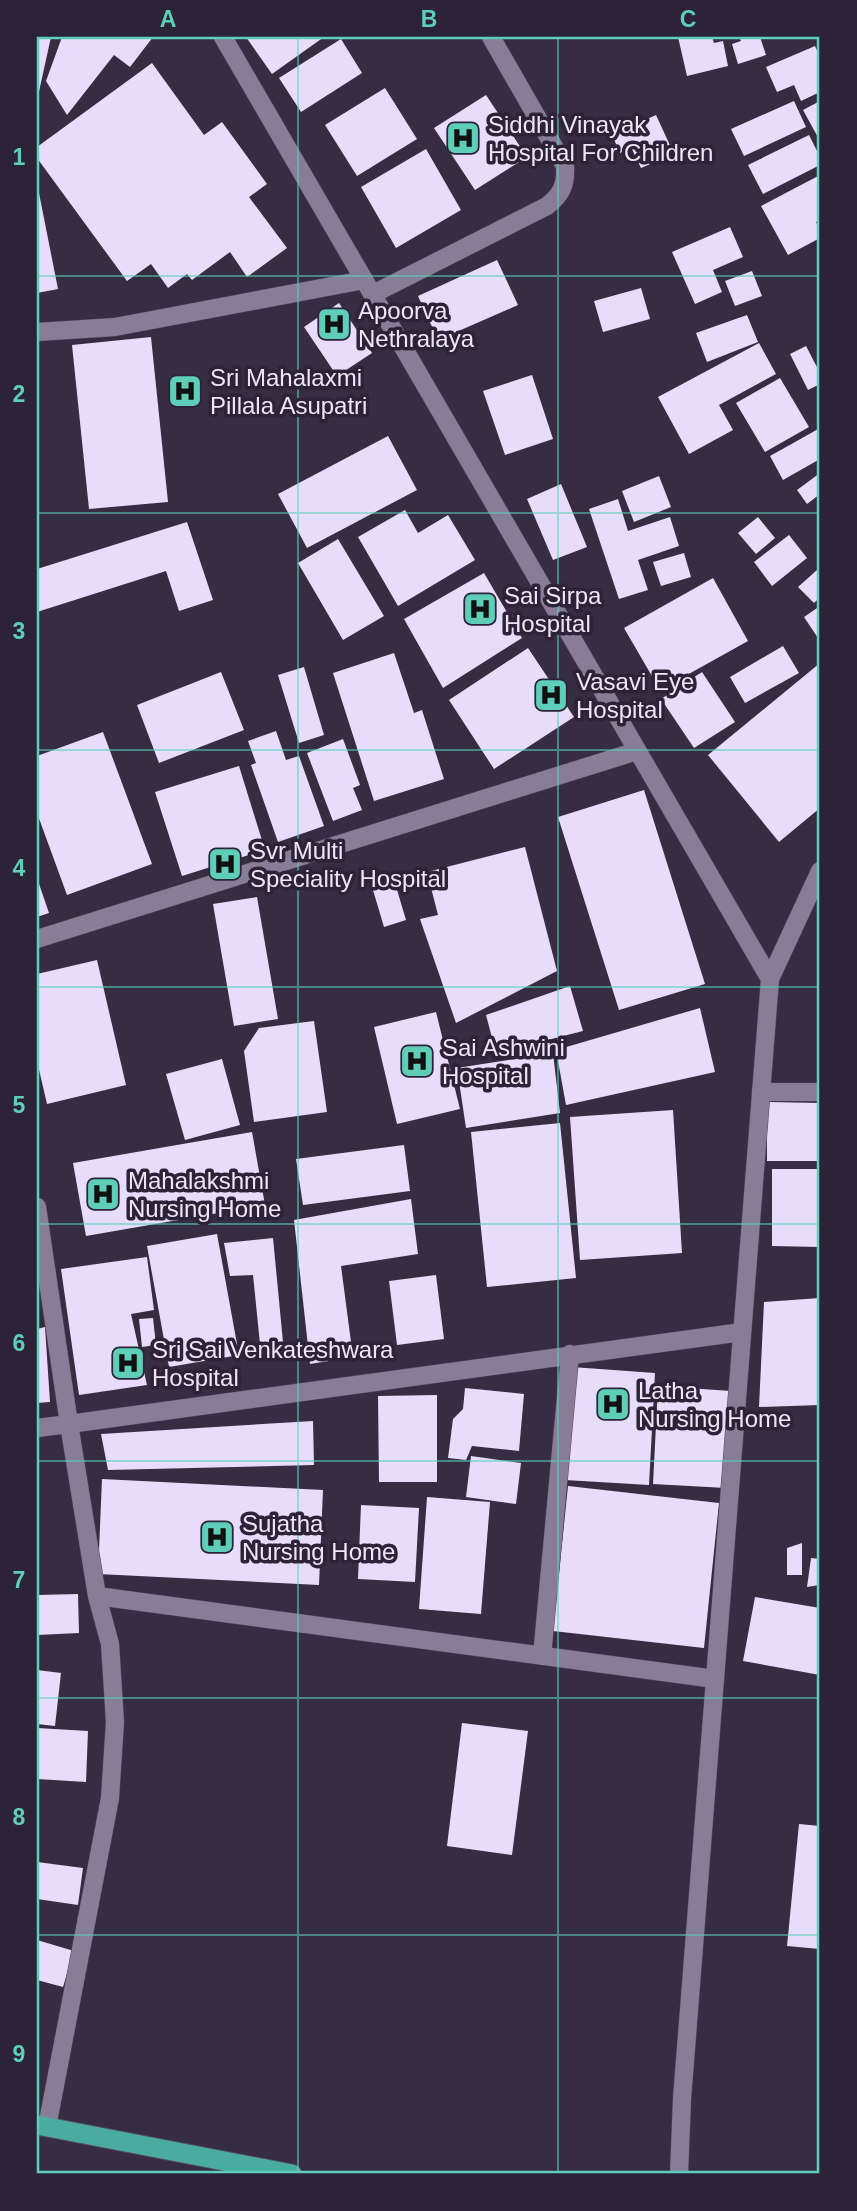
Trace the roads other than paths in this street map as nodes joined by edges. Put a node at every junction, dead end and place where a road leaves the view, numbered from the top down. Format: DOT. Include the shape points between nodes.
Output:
graph roads {
  1 [pos="223,37"];
  2 [pos="491,37"];
  3 [pos="368,287"];
  4 [pos="37,332"];
  5 [pos="637,751"];
  6 [pos="820,872"];
  7 [pos="37,939"];
  8 [pos="770,979"];
  9 [pos="761,1092"];
  10 [pos="820,1092"];
  11 [pos="37,1207"];
  12 [pos="743,1332"];
  13 [pos="570,1354"];
  14 [pos="69,1424"];
  15 [pos="37,1428"];
  16 [pos="97,1595"];
  17 [pos="542,1656"];
  18 [pos="715,1679"];
  19 [pos="42,2126"];
  20 [pos="292,2174"];
  21 [pos="679,2174"];
  1 -- 3 [label="street"];
  2 -- 3 [label="street" via="565,166 560,196"];
  3 -- 4 [label="street" via="115,327"];
  3 -- 5 [label="street"];
  5 -- 7 [label="street"];
  5 -- 8 [label="street"];
  6 -- 8 [label="street"];
  8 -- 9 [label="street"];
  9 -- 10 [label="street"];
  9 -- 12 [label="street"];
  11 -- 14 [label="street"];
  12 -- 13 [label="street"];
  12 -- 18 [label="street"];
  13 -- 14 [label="street"];
  13 -- 17 [label="street"];
  14 -- 15 [label="street"];
  14 -- 16 [label="street"];
  16 -- 17 [label="street"];
  16 -- 19 [label="street" via="111,1657 115,1722 110,1798"];
  17 -- 18 [label="street"];
  18 -- 21 [label="street"];
  19 -- 20 [label="highway"];
}
